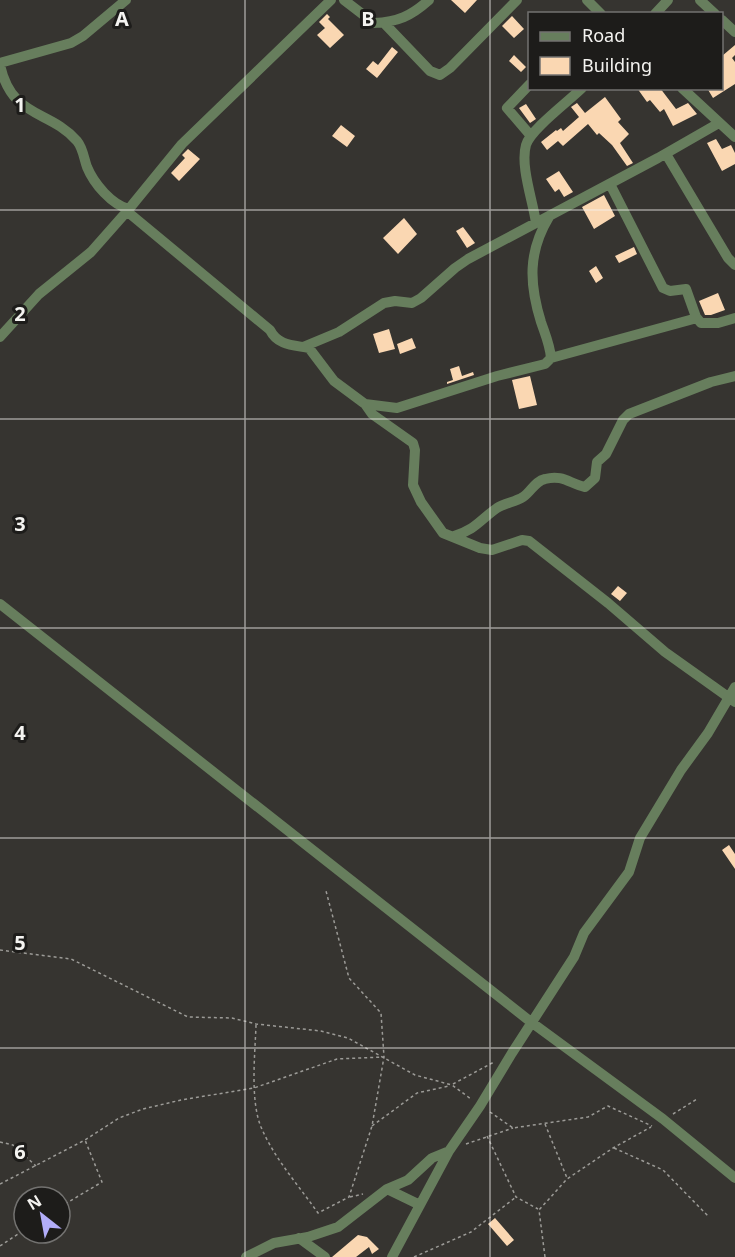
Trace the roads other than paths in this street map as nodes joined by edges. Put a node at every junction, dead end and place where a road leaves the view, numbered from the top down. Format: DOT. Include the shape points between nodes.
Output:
graph roads {
  1 [pos="126,0"];
  2 [pos="331,0"];
  3 [pos="344,0"];
  4 [pos="429,0"];
  5 [pos="517,0"];
  6 [pos="587,0"];
  7 [pos="668,0"];
  8 [pos="700,0"];
  9 [pos="597,12"];
  10 [pos="657,12"];
  11 [pos="713,12"];
  12 [pos="723,21"];
  13 [pos="384,23"];
  14 [pos="735,32"];
  15 [pos="0,64"];
  16 [pos="528,86"];
  17 [pos="580,90"];
  18 [pos="684,90"];
  19 [pos="726,125"];
  20 [pos="531,136"];
  21 [pos="735,137"];
  22 [pos="666,154"];
  23 [pos="610,184"];
  24 [pos="129,209"];
  25 [pos="549,217"];
  26 [pos="536,224"];
  27 [pos="735,265"];
  28 [pos="697,318"];
  29 [pos="735,318"];
  30 [pos="0,337"];
  31 [pos="303,347"];
  32 [pos="551,358"];
  33 [pos="735,376"];
  34 [pos="365,405"];
  35 [pos="454,536"];
  36 [pos="0,604"];
  37 [pos="733,695"];
  38 [pos="531,1022"];
  39 [pos="449,1151"];
  40 [pos="735,1178"];
  41 [pos="387,1189"];
  42 [pos="420,1204"];
  43 [pos="299,1238"];
  44 [pos="246,1257"];
  45 [pos="325,1257"];
  46 [pos="392,1257"];
  1 -- 15 [label="street" via="71,43"];
  2 -- 24 [label="street" via="182,144"];
  3 -- 13 [label="street" via="374,23"];
  4 -- 13 [label="street" via="415,12"];
  5 -- 13 [label="street" via="440,75 430,71"];
  6 -- 9 [label="street"];
  7 -- 10 [label="street"];
  8 -- 11 [label="street"];
  12 -- 14 [label="street"];
  15 -- 24 [label="street" via="15,97 78,142 93,178 113,201"];
  16 -- 20 [label="street" via="507,108"];
  17 -- 20 [label="street"];
  18 -- 19 [label="street"];
  19 -- 21 [label="street"];
  19 -- 22 [label="street"];
  20 -- 26 [label="street" via="526,143 525,160"];
  22 -- 23 [label="street"];
  22 -- 27 [label="street"];
  23 -- 25 [label="street"];
  23 -- 28 [label="street" via="663,288 686,289"];
  24 -- 30 [label="street" via="91,252 39,294"];
  24 -- 31 [label="street" via="274,337"];
  25 -- 26 [label="street"];
  25 -- 32 [label="street" via="538,234 532,263 534,293"];
  26 -- 31 [label="street" via="468,259 412,303 384,303 339,332"];
  28 -- 29 [label="street" via="708,324"];
  28 -- 32 [label="street"];
  31 -- 34 [label="street" via="315,354 334,381"];
  32 -- 34 [label="street" via="545,364 397,408"];
  33 -- 35 [label="street" via="629,414 606,454 597,462 595,478 585,487 568,479 545,478 476,527"];
  34 -- 35 [label="street" via="410,439 415,450 413,485 443,533"];
  35 -- 37 [label="street" via="492,550 529,541 664,652"];
  36 -- 38 [label="street"];
  37 -- 38 [label="street" via="681,770 640,838 629,872 584,933 574,957"];
  38 -- 39 [label="street"];
  38 -- 40 [label="street" via="663,1119"];
  39 -- 41 [label="street" via="432,1158 408,1180"];
  39 -- 42 [label="street"];
  41 -- 42 [label="street"];
  41 -- 43 [label="street" via="338,1227"];
  42 -- 46 [label="street"];
  43 -- 44 [label="street" via="274,1243"];
  43 -- 45 [label="street"];
}
